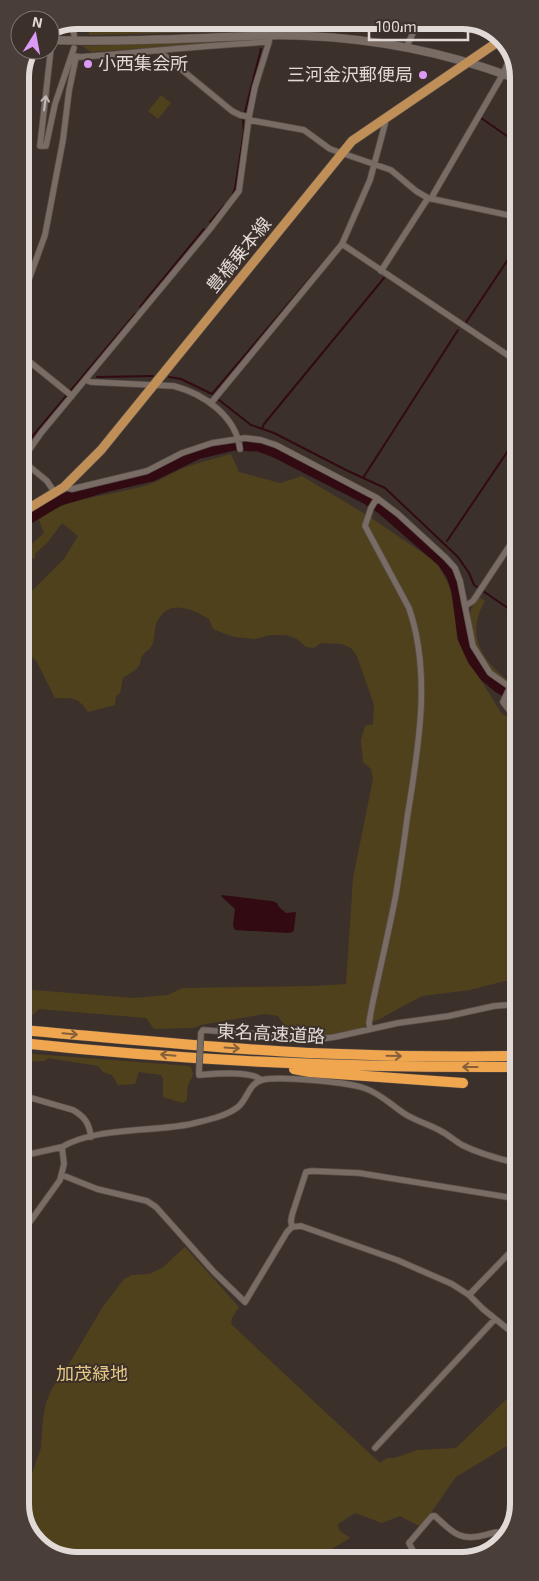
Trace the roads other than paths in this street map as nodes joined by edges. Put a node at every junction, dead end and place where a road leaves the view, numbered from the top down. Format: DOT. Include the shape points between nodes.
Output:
graph roads {
  1 [pos="74,29"];
  2 [pos="145,29"];
  3 [pos="271,29"];
  4 [pos="415,29"];
  5 [pos="74,35"];
  6 [pos="270,35"];
  7 [pos="60,40"];
  8 [pos="496,43"];
  9 [pos="74,48"];
  10 [pos="406,48"];
  11 [pos="159,51"];
  12 [pos="74,56"];
  13 [pos="49,60"];
  14 [pos="467,63"];
  15 [pos="508,63"];
  16 [pos="504,74"];
  17 [pos="510,77"];
  18 [pos="385,118"];
  19 [pos="249,119"];
  20 [pos="342,153"];
  21 [pos="374,163"];
  22 [pos="430,199"];
  23 [pos="510,216"];
  24 [pos="342,244"];
  25 [pos="381,271"];
  26 [pos="29,280"];
  27 [pos="510,357"];
  28 [pos="29,361"];
  29 [pos="86,380"];
  30 [pos="154,385"];
  31 [pos="71,396"];
  32 [pos="211,403"];
  33 [pos="238,440"];
  34 [pos="240,449"];
  35 [pos="29,451"];
  36 [pos="29,466"];
  37 [pos="64,487"];
  38 [pos="54,493"];
  39 [pos="376,499"];
  40 [pos="29,508"];
  41 [pos="510,544"];
  42 [pos="465,606"];
  43 [pos="509,689"];
  44 [pos="510,711"];
  45 [pos="510,1005"];
  46 [pos="370,1029"];
  47 [pos="29,1031"];
  48 [pos="29,1044"];
  49 [pos="510,1056"];
  50 [pos="260,1062"];
  51 [pos="510,1067"];
  52 [pos="261,1080"];
  53 [pos="463,1083"];
  54 [pos="29,1097"];
  55 [pos="91,1137"];
  56 [pos="62,1147"];
  57 [pos="29,1154"];
  58 [pos="510,1162"];
  59 [pos="62,1174"];
  60 [pos="510,1198"];
  61 [pos="29,1224"];
  62 [pos="292,1227"];
  63 [pos="510,1251"];
  64 [pos="469,1294"];
  65 [pos="495,1319"];
  66 [pos="510,1331"];
  67 [pos="375,1448"];
  68 [pos="500,1533"];
  69 [pos="414,1552"];
  1 -- 5 [label="street"];
  2 -- 6 [label="street"];
  3 -- 6 [label="street"];
  4 -- 10 [label="street"];
  6 -- 7 [label="main road" via="101,42"];
  6 -- 10 [label="main road" via="339,38"];
  6 -- 11 [label="street"];
  6 -- 19 [label="street"];
  8 -- 14 [label="main road, 豊橋乗本線"];
  9 -- 12 [label="street"];
  10 -- 14 [label="main road"];
  11 -- 12 [label="street"];
  11 -- 19 [label="street" via="232,111"];
  12 -- 13 [label="street, one-way" via="55,104 46,146 40,146"];
  12 -- 26 [label="street" via="63,140 45,236"];
  14 -- 16 [label="main road"];
  14 -- 18 [label="main road, 豊橋乗本線"];
  15 -- 16 [label="street"];
  16 -- 17 [label="main road"];
  16 -- 22 [label="street"];
  18 -- 20 [label="main road, 豊橋乗本線" via="352,141"];
  18 -- 21 [label="street"];
  19 -- 20 [label="street" via="304,130 330,149"];
  19 -- 29 [label="street" via="239,191 235,198"];
  20 -- 21 [label="street"];
  20 -- 30 [label="main road, 豊橋乗本線"];
  21 -- 22 [label="street" via="398,174"];
  21 -- 24 [label="street" via="370,180"];
  22 -- 23 [label="street"];
  22 -- 25 [label="street"];
  24 -- 25 [label="street"];
  24 -- 32 [label="street"];
  25 -- 27 [label="street"];
  28 -- 31 [label="street"];
  29 -- 30 [label="street"];
  29 -- 31 [label="street"];
  30 -- 32 [label="street" via="184,388"];
  30 -- 37 [label="main road, 豊橋乗本線" via="101,450"];
  31 -- 35 [label="street"];
  32 -- 33 [label="street" via="230,421"];
  33 -- 34 [label="street"];
  33 -- 37 [label="street" via="195,448 137,474 72,489"];
  33 -- 39 [label="street" via="261,440 276,445"];
  36 -- 38 [label="street" via="47,481"];
  37 -- 38 [label="main road, 豊橋乗本線"];
  38 -- 40 [label="main road, 豊橋乗本線"];
  39 -- 42 [label="street" via="398,514 455,568"];
  39 -- 46 [label="street" via="366,526 367,532 414,622 421,661 421,707 396,894"];
  41 -- 42 [label="street" via="473,601"];
  42 -- 43 [label="street" via="472,646 490,673"];
  43 -- 44 [label="street" via="503,702"];
  45 -- 46 [label="street"];
  46 -- 52 [label="street, bridge" via="320,1039 203,1030 198,1075 236,1074"];
  47 -- 49 [label="highway, 東名高速道路, one-way" via="308,1053"];
  50 -- 48 [label="highway, 東名高速道路, one-way"];
  51 -- 50 [label="highway, 東名高速道路, one-way"];
  50 -- 53 [label="highway" via="310,1072"];
  52 -- 55 [label="street" via="237,1108 209,1120"];
  52 -- 58 [label="street" via="284,1079 363,1087 460,1144"];
  54 -- 55 [label="street" via="81,1114 88,1122"];
  55 -- 56 [label="street"];
  56 -- 57 [label="street"];
  56 -- 59 [label="street"];
  59 -- 61 [label="street"];
  59 -- 62 [label="street" via="96,1189 147,1201 156,1207 245,1302"];
  60 -- 62 [label="street" via="359,1173 312,1171 306,1172 292,1216"];
  62 -- 64 [label="street" via="301,1226 396,1260"];
  63 -- 64 [label="street"];
  64 -- 65 [label="street"];
  65 -- 66 [label="street"];
  65 -- 67 [label="street"];
  68 -- 69 [label="street" via="468,1539 432,1516 409,1543"];
}
